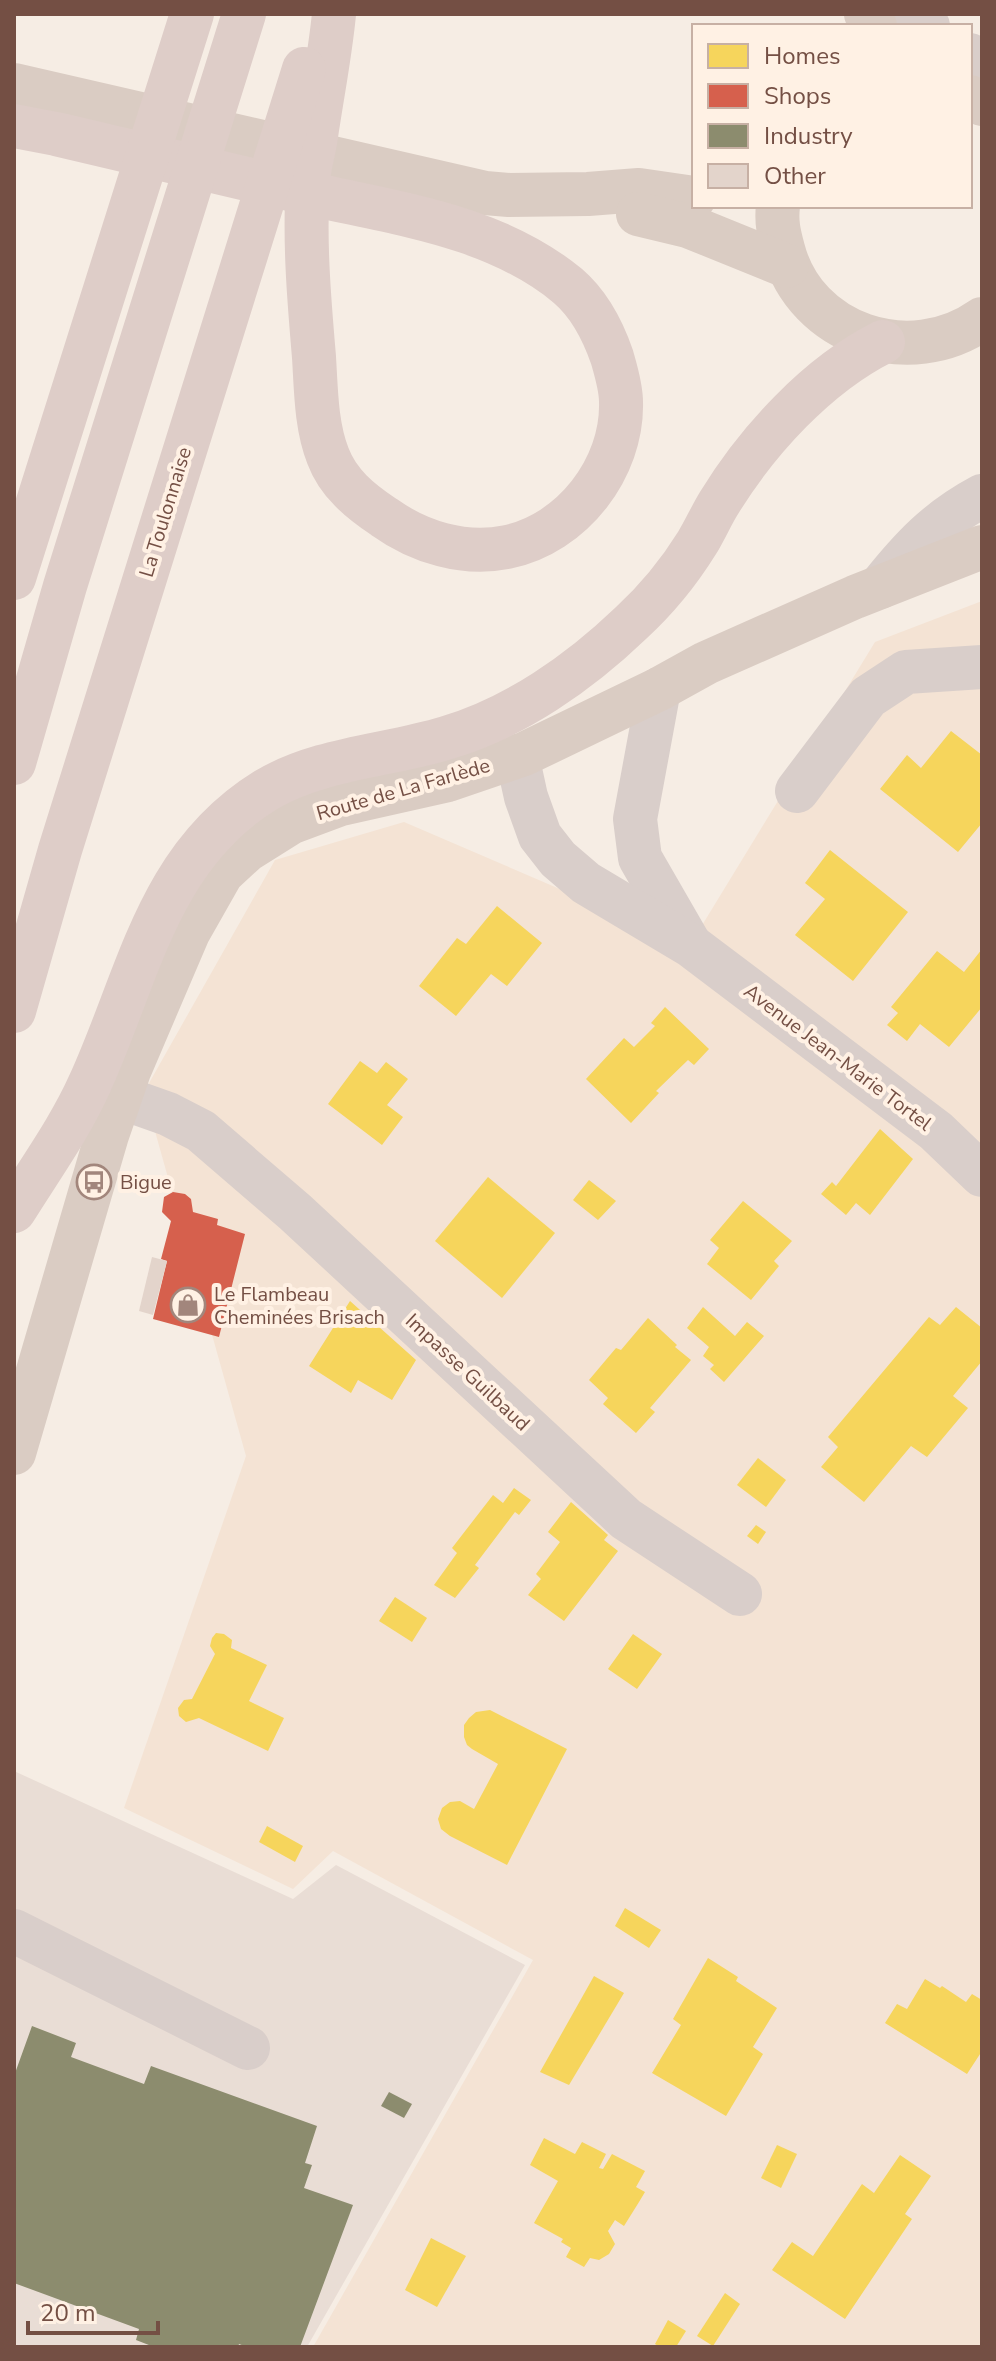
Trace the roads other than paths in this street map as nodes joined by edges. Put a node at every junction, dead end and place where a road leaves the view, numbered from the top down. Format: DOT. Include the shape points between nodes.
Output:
graph roads {
  1 [pos="192,14"];
  2 [pos="244,14"];
  3 [pos="321,14"];
  4 [pos="334,14"];
  5 [pos="16,94"];
  6 [pos="588,194"];
  7 [pos="412,197"];
  8 [pos="692,198"];
  9 [pos="778,208"];
  10 [pos="787,266"];
  11 [pos="982,319"];
  12 [pos="883,342"];
  13 [pos="982,496"];
  14 [pos="982,547"];
  15 [pos="15,574"];
  16 [pos="880,587"];
  17 [pos="982,667"];
  18 [pos="659,689"];
  19 [pos="517,756"];
  20 [pos="14,763"];
  21 [pos="797,791"];
  22 [pos="690,945"];
  23 [pos="14,1011"];
  24 [pos="120,1097"];
  25 [pos="982,1175"];
  26 [pos="14,1211"];
  27 [pos="14,1453"];
  28 [pos="740,1594"];
  29 [pos="14,1931"];
  30 [pos="248,2048"];
  1 -- 15 [label="highway"];
  2 -- 20 [label="highway"];
  3 -- 23 [label="highway, La Toulonnaise" via="64,835"];
  4 -- 7 [label="highway" via="308,178 317,400 326,453 359,499 392,523 447,546 508,547 546,532 580,506 606,470 620,424 617,374 588,309 572,289 502,244"];
  5 -- 7 [label="highway" via="61,115"];
  6 -- 7 [label="main road" via="509,195 461,189"];
  6 -- 8 [label="main road" via="639,190"];
  6 -- 10 [label="main road"];
  9 -- 10 [label="main road"];
  10 -- 12 [label="main road" via="810,301 843,328"];
  11 -- 12 [label="main road" via="926,343"];
  12 -- 26 [label="highway" via="821,383 765,441 666,585 633,622 578,668 472,729 339,763 267,789 220,828 191,858 167,895 89,1086"];
  13 -- 16 [label="street" via="913,546"];
  14 -- 16 [label="main road, Route de La Farlède"];
  16 -- 18 [label="main road, Route de La Farlède"];
  17 -- 21 [label="street" via="906,672 868,697"];
  18 -- 19 [label="main road, Route de La Farlède"];
  18 -- 22 [label="street, Avenue Jean-Marie Tortel" via="635,819 640,858"];
  19 -- 22 [label="street, Avenue Jean-Marie Tortel" via="540,836 558,859 586,883"];
  19 -- 24 [label="main road, Route de La Farlède" via="448,780 314,813 247,850 222,873 195,920"];
  22 -- 25 [label="street, Avenue Jean-Marie Tortel" via="936,1131"];
  24 -- 27 [label="main road, Route de La Farlède"];
  24 -- 28 [label="street, Impasse Guilbaud" via="201,1131 626,1519"];
  29 -- 30 [label="street"];
}
